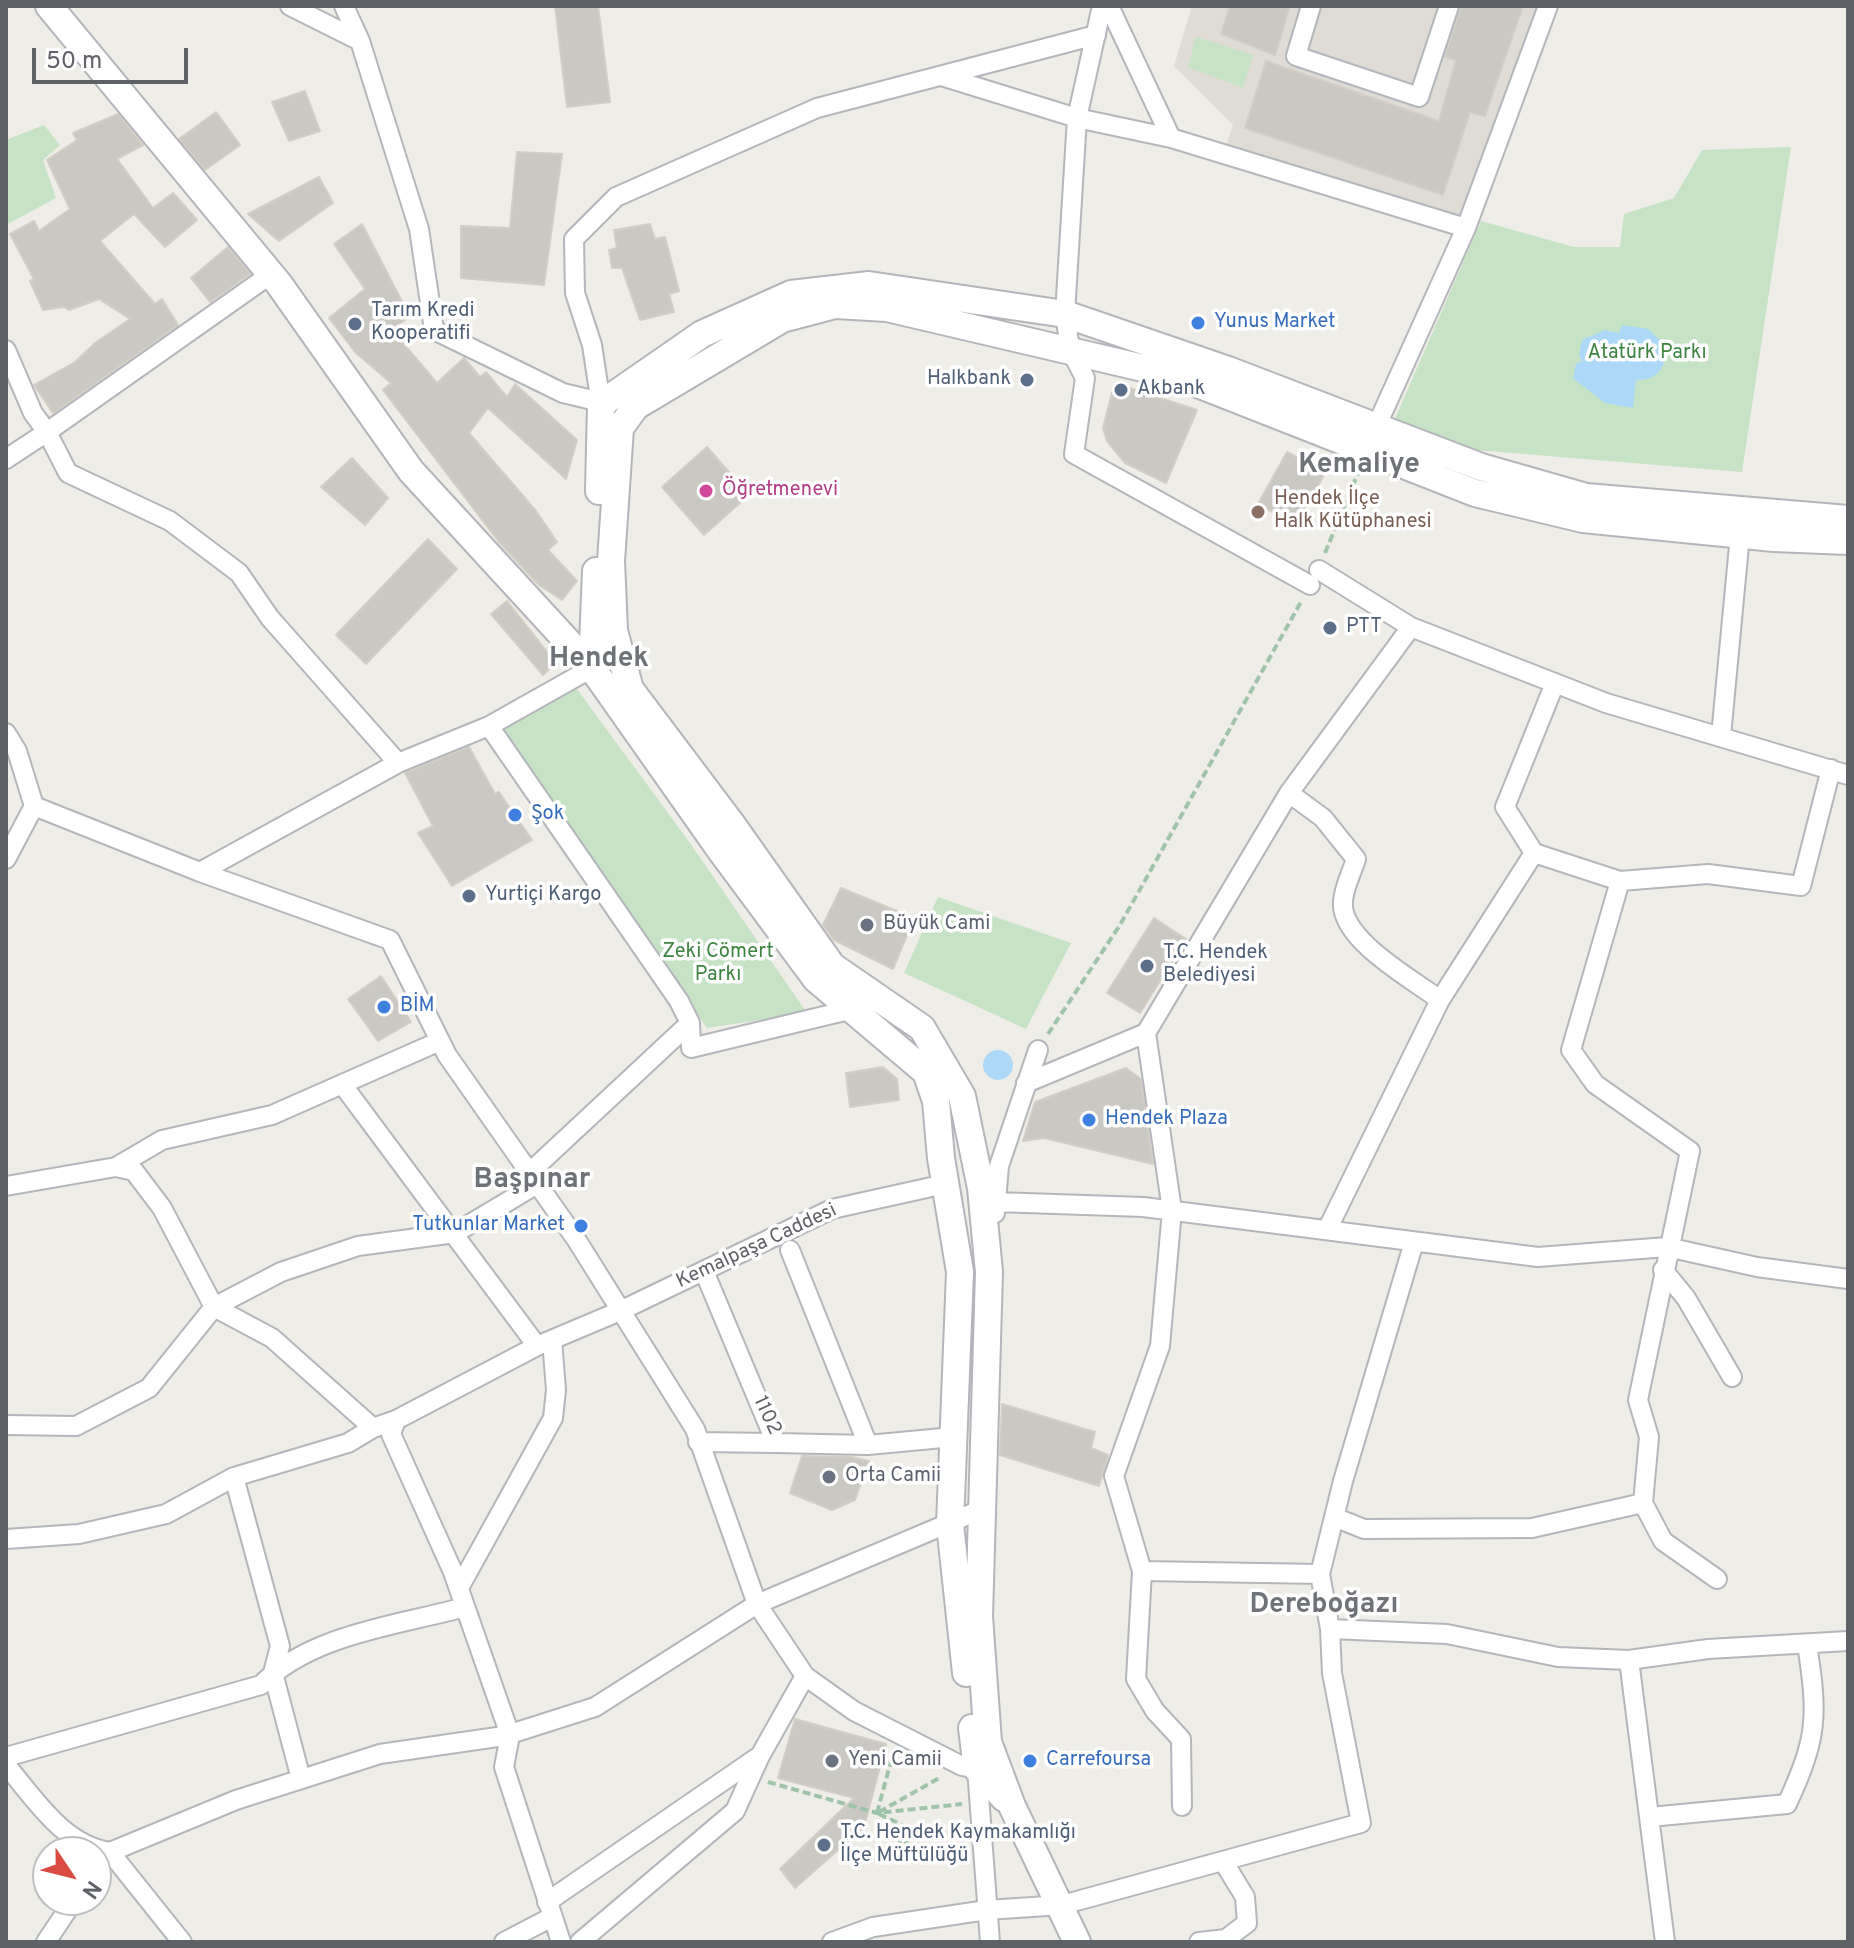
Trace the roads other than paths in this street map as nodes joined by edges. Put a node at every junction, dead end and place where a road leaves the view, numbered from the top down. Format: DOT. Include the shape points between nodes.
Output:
graph roads {
  1 [pos="49,6"];
  2 [pos="290,6"];
  3 [pos="344,6"];
  4 [pos="1102,6"];
  5 [pos="1109,6"];
  6 [pos="1311,6"];
  7 [pos="1449,6"];
  8 [pos="1548,6"];
  9 [pos="1096,35"];
  10 [pos="360,41"];
  11 [pos="941,76"];
  12 [pos="1077,118"];
  13 [pos="1171,138"];
  14 [pos="1466,228"];
  15 [pos="271,274"];
  16 [pos="1065,314"];
  17 [pos="1070,349"];
  18 [pos="6,350"];
  19 [pos="601,404"];
  20 [pos="636,406"];
  21 [pos="47,432"];
  22 [pos="1372,437"];
  23 [pos="6,459"];
  24 [pos="1848,519"];
  25 [pos="1740,535"];
  26 [pos="1848,541"];
  27 [pos="1411,627"];
  28 [pos="592,668"];
  29 [pos="1555,683"];
  30 [pos="630,689"];
  31 [pos="489,726"];
  32 [pos="6,733"];
  33 [pos="1721,736"];
  34 [pos="398,763"];
  35 [pos="1839,772"];
  36 [pos="1289,793"];
  37 [pos="34,806"];
  38 [pos="1534,853"];
  39 [pos="6,859"];
  40 [pos="200,872"];
  41 [pos="1620,881"];
  42 [pos="1440,1000"];
  43 [pos="858,1014"];
  44 [pos="690,1023"];
  45 [pos="1146,1033"];
  46 [pos="440,1041"];
  47 [pos="1038,1050"];
  48 [pos="1026,1083"];
  49 [pos="342,1084"];
  50 [pos="116,1167"];
  51 [pos="533,1179"];
  52 [pos="945,1184"];
  53 [pos="6,1186"];
  54 [pos="996,1202"];
  55 [pos="1172,1210"];
  56 [pos="1327,1230"];
  57 [pos="455,1233"];
  58 [pos="1414,1242"];
  59 [pos="1667,1247"];
  60 [pos="790,1250"];
  61 [pos="1663,1270"];
  62 [pos="704,1271"];
  63 [pos="989,1272"];
  64 [pos="1848,1279"];
  65 [pos="214,1307"];
  66 [pos="620,1311"];
  67 [pos="544,1343"];
  68 [pos="1732,1377"];
  69 [pos="396,1420"];
  70 [pos="6,1425"];
  71 [pos="373,1428"];
  72 [pos="953,1437"];
  73 [pos="698,1442"];
  74 [pos="776,1443"];
  75 [pos="868,1445"];
  76 [pos="234,1477"];
  77 [pos="1643,1503"];
  78 [pos="980,1510"];
  79 [pos="1334,1517"];
  80 [pos="950,1524"];
  81 [pos="6,1539"];
  82 [pos="1142,1571"];
  83 [pos="1320,1574"];
  84 [pos="1717,1579"];
  85 [pos="459,1588"];
  86 [pos="757,1604"];
  87 [pos="465,1607"];
  88 [pos="1330,1629"];
  89 [pos="1848,1641"];
  90 [pos="1807,1644"];
  91 [pos="1629,1660"];
  92 [pos="273,1673"];
  93 [pos="805,1676"];
  94 [pos="510,1735"];
  95 [pos="988,1742"];
  96 [pos="760,1756"];
  97 [pos="6,1757"];
  98 [pos="6,1765"];
  99 [pos="969,1767"];
  100 [pos="301,1779"];
  101 [pos="1012,1806"];
  102 [pos="1182,1806"];
  103 [pos="1650,1817"];
  104 [pos="70,1836"];
  105 [pos="112,1851"];
  106 [pos="112,1854"];
  107 [pos="1223,1861"];
  108 [pos="1062,1905"];
  109 [pos="550,1910"];
  110 [pos="987,1910"];
  111 [pos="63,1916"];
  112 [pos="46,1942"];
  113 [pos="182,1942"];
  114 [pos="504,1942"];
  115 [pos="561,1942"];
  116 [pos="580,1942"];
  117 [pos="832,1942"];
  118 [pos="990,1942"];
  119 [pos="1077,1942"];
  120 [pos="1199,1942"];
  121 [pos="1665,1942"];
  1 -- 15 [label="main road"];
  2 -- 10 [label="street"];
  3 -- 10 [label="street"];
  4 -- 9 [label="street"];
  5 -- 13 [label="street"];
  6 -- 7 [label="street" via="1296,56 1419,97"];
  8 -- 14 [label="street"];
  9 -- 11 [label="street"];
  9 -- 12 [label="street"];
  10 -- 19 [label="street" via="419,229 434,330 563,393"];
  11 -- 12 [label="street"];
  11 -- 19 [label="street" via="817,108 616,197 574,239 575,293 592,345"];
  12 -- 13 [label="street"];
  12 -- 16 [label="street"];
  13 -- 14 [label="street"];
  14 -- 22 [label="street"];
  15 -- 21 [label="street"];
  15 -- 28 [label="main road" via="411,471"];
  16 -- 17 [label="street"];
  16 -- 19 [label="main road" via="869,285 791,294 702,334"];
  16 -- 22 [label="main road" via="1228,370"];
  17 -- 20 [label="main road" via="887,308 835,305 782,319"];
  17 -- 22 [label="main road" via="1177,376"];
  17 -- 27 [label="street" via="1085,378 1074,454"];
  18 -- 21 [label="street" via="33,413"];
  19 -- 20 [label="street"];
  19 -- 28 [label="main road"];
  20 -- 30 [label="main road" via="620,428 611,561 614,631"];
  21 -- 23 [label="street"];
  21 -- 34 [label="street" via="68,473 170,521 239,573 270,618"];
  22 -- 24 [label="main road" via="1586,497"];
  22 -- 25 [label="main road" via="1475,493 1583,519"];
  25 -- 26 [label="main road"];
  25 -- 33 [label="street"];
  27 -- 29 [label="street"];
  27 -- 36 [label="street"];
  28 -- 30 [label="main road"];
  28 -- 31 [label="street"];
  28 -- 43 [label="main road" via="816,979"];
  29 -- 33 [label="street"];
  29 -- 38 [label="street" via="1505,807"];
  30 -- 63 [label="main road" via="832,966 922,1028 962,1096 981,1188"];
  31 -- 34 [label="street"];
  31 -- 44 [label="street" via="598,879"];
  32 -- 37 [label="street"];
  33 -- 35 [label="street"];
  34 -- 40 [label="street"];
  35 -- 41 [label="street" via="1801,886 1708,874"];
  36 -- 42 [label="street" via="1323,818 1356,859 1343,902 1347,926"];
  36 -- 45 [label="street"];
  37 -- 39 [label="street"];
  37 -- 40 [label="street"];
  38 -- 41 [label="street"];
  38 -- 42 [label="street"];
  40 -- 46 [label="street" via="390,940"];
  41 -- 59 [label="street" via="1571,1050 1595,1084 1690,1151"];
  42 -- 56 [label="street"];
  43 -- 44 [label="street" via="691,1048"];
  43 -- 52 [label="main road" via="926,1072 936,1101"];
  44 -- 51 [label="street"];
  45 -- 48 [label="street"];
  45 -- 55 [label="street"];
  46 -- 49 [label="street"];
  46 -- 51 [label="street"];
  47 -- 48 [label="street"];
  48 -- 54 [label="street" via="999,1166"];
  49 -- 50 [label="street" via="272,1115 162,1140"];
  49 -- 57 [label="street"];
  50 -- 53 [label="street"];
  50 -- 65 [label="street" via="134,1171 162,1208"];
  51 -- 57 [label="street"];
  51 -- 66 [label="street"];
  52 -- 62 [label="street, Kemalpaşa Caddesi" via="832,1209"];
  52 -- 72 [label="main road" via="960,1272"];
  54 -- 55 [label="street"];
  54 -- 63 [label="street"];
  55 -- 56 [label="street"];
  55 -- 82 [label="street" via="1160,1346 1114,1476"];
  56 -- 58 [label="street"];
  57 -- 65 [label="street" via="358,1246 281,1272"];
  57 -- 67 [label="street"];
  58 -- 59 [label="street" via="1538,1257"];
  58 -- 79 [label="street"];
  59 -- 61 [label="street"];
  59 -- 64 [label="street" via="1757,1267"];
  60 -- 75 [label="street"];
  61 -- 68 [label="street" via="1686,1298"];
  61 -- 77 [label="street" via="1638,1400 1649,1437"];
  62 -- 66 [label="street, Kemalpaşa Caddesi"];
  62 -- 74 [label="street, 1102"];
  63 -- 78 [label="main road"];
  65 -- 70 [label="street" via="149,1388 76,1426"];
  65 -- 71 [label="street" via="272,1338"];
  66 -- 67 [label="street, Kemalpaşa Caddesi"];
  66 -- 73 [label="street" via="695,1429"];
  67 -- 69 [label="street, Kemalpaşa Caddesi"];
  67 -- 85 [label="street" via="556,1390 553,1418"];
  69 -- 71 [label="street, Kemalpaşa Caddesi"];
  69 -- 85 [label="street" via="391,1434"];
  71 -- 76 [label="street, Kemalpaşa Caddesi" via="348,1443"];
  72 -- 75 [label="street, 1102"];
  72 -- 80 [label="main road"];
  73 -- 74 [label="street"];
  73 -- 86 [label="street"];
  74 -- 75 [label="street, 1102"];
  76 -- 81 [label="street, Kemalpaşa Caddesi" via="166,1514 79,1534"];
  76 -- 92 [label="street" via="280,1646"];
  77 -- 79 [label="street" via="1532,1528 1364,1529"];
  77 -- 84 [label="street" via="1663,1541"];
  78 -- 80 [label="street"];
  78 -- 95 [label="main road" via="979,1616"];
  79 -- 83 [label="street"];
  80 -- 86 [label="street"];
  80 -- 99 [label="main road"];
  82 -- 83 [label="street"];
  82 -- 102 [label="street" via="1136,1679 1181,1739"];
  83 -- 88 [label="street"];
  85 -- 87 [label="street"];
  86 -- 93 [label="street"];
  86 -- 94 [label="street" via="595,1707"];
  87 -- 92 [label="street" via="322,1646"];
  87 -- 94 [label="street"];
  88 -- 91 [label="street" via="1447,1634 1558,1657"];
  88 -- 107 [label="street" via="1332,1673 1361,1823"];
  89 -- 90 [label="street"];
  90 -- 91 [label="street"];
  90 -- 103 [label="street" via="1815,1694 1813,1742 1787,1804"];
  91 -- 103 [label="street"];
  92 -- 97 [label="street" via="261,1685"];
  92 -- 100 [label="street"];
  93 -- 96 [label="street"];
  93 -- 99 [label="street" via="854,1711"];
  94 -- 100 [label="street" via="380,1754"];
  94 -- 109 [label="street" via="504,1767"];
  95 -- 99 [label="main road"];
  95 -- 101 [label="main road"];
  96 -- 109 [label="street"];
  96 -- 116 [label="street" via="735,1811"];
  98 -- 104 [label="street"];
  99 -- 101 [label="main road"];
  99 -- 110 [label="street" via="981,1802"];
  100 -- 105 [label="street"];
  101 -- 108 [label="main road"];
  103 -- 121 [label="street"];
  106 -- 113 [label="street"];
  107 -- 108 [label="street"];
  107 -- 120 [label="street" via="1245,1897 1247,1923 1226,1939"];
  108 -- 110 [label="street"];
  108 -- 119 [label="main road"];
  109 -- 114 [label="street"];
  109 -- 115 [label="street"];
  110 -- 117 [label="street" via="873,1927"];
  110 -- 118 [label="street"];
  111 -- 112 [label="street"];
}
